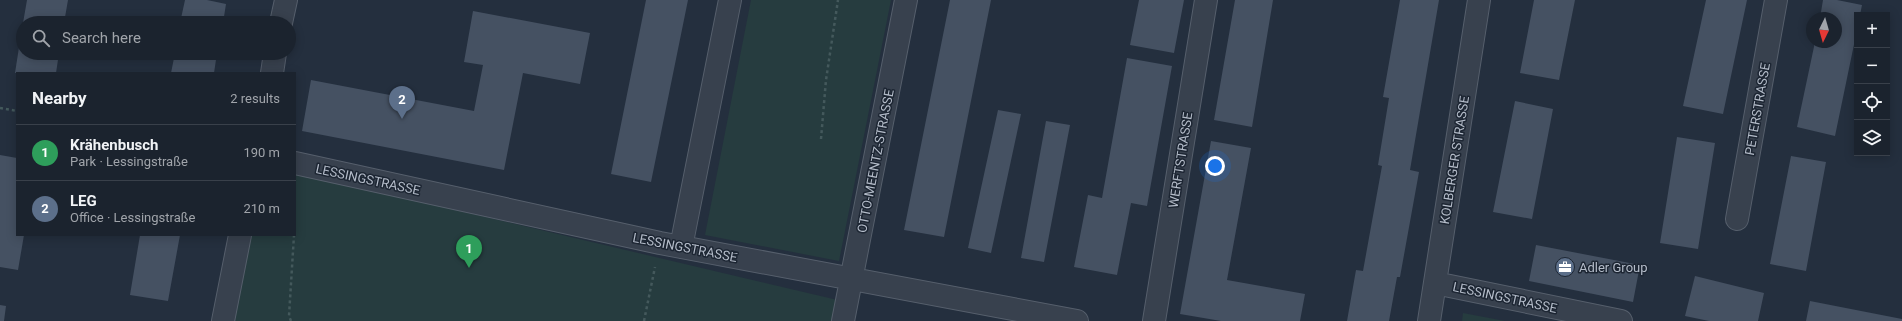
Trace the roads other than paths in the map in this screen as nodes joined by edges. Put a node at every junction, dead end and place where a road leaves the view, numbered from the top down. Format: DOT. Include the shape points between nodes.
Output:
graph roads {
  1 [pos="286,0"];
  2 [pos="730,0"];
  3 [pos="906,0"];
  4 [pos="1206,0"];
  5 [pos="1479,0"];
  6 [pos="1776,0"];
  7 [pos="283,16"];
  8 [pos="274,60"];
  9 [pos="272,72"];
  10 [pos="296,163"];
  11 [pos="1737,219"];
  12 [pos="240,236"];
  13 [pos="681,247"];
  14 [pos="851,280"];
  15 [pos="1435,283"];
  16 [pos="223,321"];
  17 [pos="843,321"];
  18 [pos="1077,321"];
  19 [pos="1154,321"];
  20 [pos="1429,321"];
  21 [pos="1621,321"];
  1 -- 7 [label="street"];
  2 -- 13 [label="street"];
  3 -- 14 [label="street, OTTO-MEENTZ-STRASSE"];
  4 -- 19 [label="street, WERFTSTRASSE"];
  5 -- 15 [label="street, KOLBERGER STRASSE"];
  6 -- 11 [label="street, PETERSTRASSE"];
  8 -- 9 [label="street"];
  10 -- 13 [label="street, LESSINGSTRASSE"];
  12 -- 16 [label="street"];
  13 -- 14 [label="street, LESSINGSTRASSE"];
  14 -- 17 [label="street, OTTO-MEENTZ-STRASSE"];
  14 -- 18 [label="street, LESSINGSTRASSE"];
  15 -- 20 [label="street, KOLBERGER STRASSE"];
  15 -- 21 [label="street, LESSINGSTRASSE"];
}
